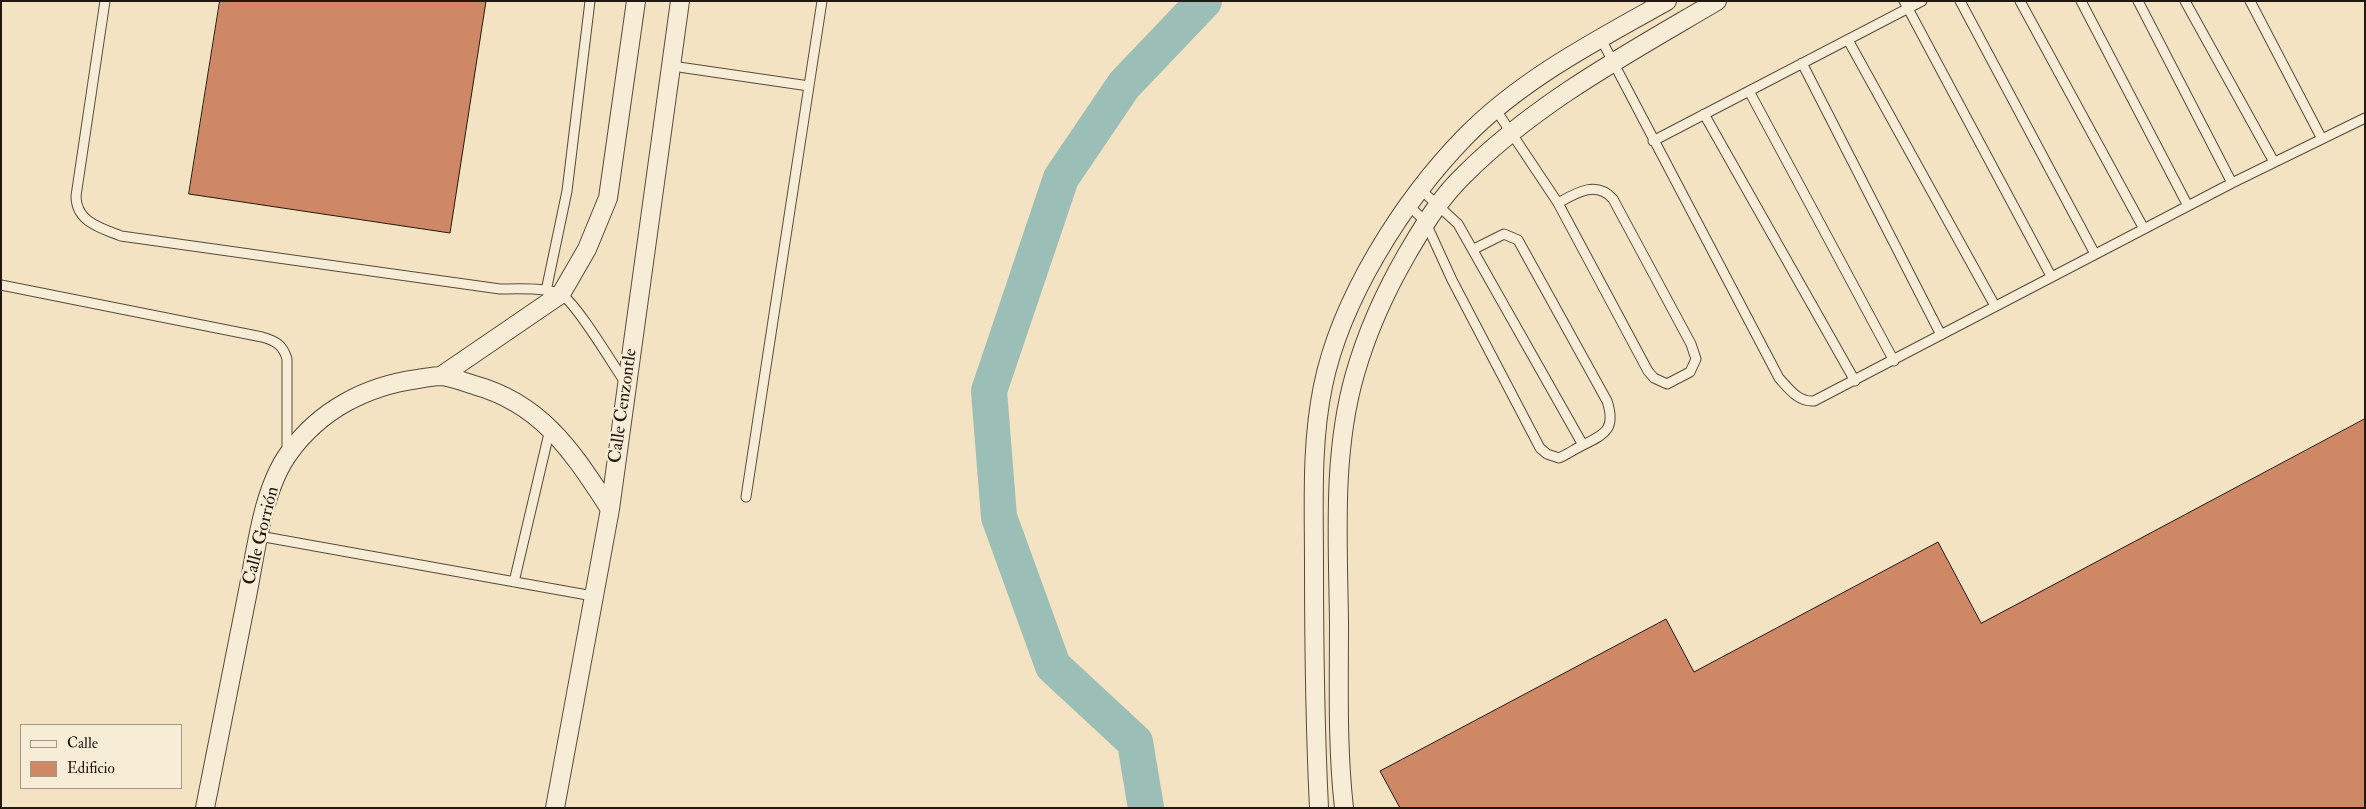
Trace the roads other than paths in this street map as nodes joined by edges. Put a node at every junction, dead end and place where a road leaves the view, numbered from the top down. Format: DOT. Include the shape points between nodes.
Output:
graph roads {
  1 [pos="105,1"];
  2 [pos="590,1"];
  3 [pos="636,1"];
  4 [pos="680,1"];
  5 [pos="822,1"];
  6 [pos="1667,1"];
  7 [pos="1717,1"];
  8 [pos="1922,1"];
  9 [pos="1960,1"];
  10 [pos="2020,1"];
  11 [pos="2081,1"];
  12 [pos="2138,1"];
  13 [pos="2185,1"];
  14 [pos="2250,1"];
  15 [pos="1905,5"];
  16 [pos="1601,39"];
  17 [pos="1848,40"];
  18 [pos="1612,63"];
  19 [pos="1802,64"];
  20 [pos="672,66"];
  21 [pos="809,86"];
  22 [pos="1749,91"];
  23 [pos="1496,110"];
  24 [pos="1704,114"];
  25 [pos="2365,118"];
  26 [pos="1512,131"];
  27 [pos="2322,139"];
  28 [pos="1653,141"];
  29 [pos="2274,162"];
  30 [pos="2232,182"];
  31 [pos="1420,189"];
  32 [pos="1558,203"];
  33 [pos="1407,204"];
  34 [pos="1438,205"];
  35 [pos="2188,206"];
  36 [pos="1426,221"];
  37 [pos="2144,229"];
  38 [pos="1474,249"];
  39 [pos="2095,254"];
  40 [pos="2051,276"];
  41 [pos="1,285"];
  42 [pos="554,292"];
  43 [pos="1995,306"];
  44 [pos="1941,335"];
  45 [pos="1894,361"];
  46 [pos="441,376"];
  47 [pos="1854,381"];
  48 [pos="627,385"];
  49 [pos="550,427"];
  50 [pos="1583,445"];
  51 [pos="287,455"];
  52 [pos="746,497"];
  53 [pos="610,509"];
  54 [pos="259,536"];
  55 [pos="514,582"];
  56 [pos="593,596"];
  57 [pos="205,808"];
  58 [pos="556,808"];
  59 [pos="1319,808"];
  60 [pos="1344,808"];
  1 -- 42 [label="lane" via="76,196 78,211 88,221 121,236 500,288"];
  2 -- 42 [label="lane"];
  3 -- 42 [label="street" via="608,198 587,250"];
  4 -- 20 [label="street, Calle Cenzontle"];
  5 -- 21 [label="lane"];
  6 -- 16 [label="street"];
  7 -- 18 [label="street"];
  8 -- 15 [label="lane"];
  9 -- 39 [label="lane"];
  10 -- 37 [label="lane"];
  11 -- 35 [label="lane"];
  12 -- 30 [label="lane"];
  13 -- 29 [label="lane"];
  14 -- 27 [label="lane"];
  15 -- 17 [label="lane"];
  15 -- 40 [label="lane"];
  16 -- 18 [label="lane"];
  16 -- 23 [label="street" via="1543,74"];
  17 -- 19 [label="lane"];
  17 -- 43 [label="lane"];
  18 -- 26 [label="street" via="1554,99"];
  18 -- 28 [label="lane"];
  19 -- 22 [label="lane"];
  19 -- 44 [label="lane"];
  20 -- 21 [label="lane"];
  20 -- 48 [label="street, Calle Cenzontle"];
  21 -- 52 [label="lane"];
  22 -- 24 [label="lane"];
  22 -- 45 [label="lane"];
  23 -- 26 [label="lane"];
  23 -- 31 [label="street" via="1465,137"];
  24 -- 28 [label="lane"];
  24 -- 47 [label="lane"];
  25 -- 27 [label="lane"];
  26 -- 32 [label="lane"];
  26 -- 34 [label="street" via="1463,176"];
  27 -- 29 [label="lane"];
  28 -- 47 [label="lane" via="1779,378 1794,395 1810,402 1820,400"];
  29 -- 30 [label="lane"];
  30 -- 35 [label="lane"];
  31 -- 33 [label="street"];
  31 -- 34 [label="lane"];
  32 -- 32 [label="lane" via="1648,371 1667,384 1690,372 1696,360 1691,344 1613,199 1600,190 1590,188"];
  33 -- 36 [label="lane"];
  33 -- 59 [label="street" via="1374,258 1355,298 1323,386 1315,449 1314,499"];
  34 -- 36 [label="street"];
  34 -- 38 [label="lane" via="1458,224"];
  35 -- 37 [label="lane"];
  36 -- 50 [label="lane" via="1452,280 1540,448 1546,454 1559,458"];
  36 -- 60 [label="street" via="1386,290 1355,375 1344,431 1338,532"];
  37 -- 39 [label="lane"];
  38 -- 50 [label="lane"];
  38 -- 50 [label="lane" via="1504,234 1514,236 1521,245 1611,413 1603,434"];
  39 -- 40 [label="lane"];
  40 -- 43 [label="lane"];
  41 -- 51 [label="lane" via="262,336 278,343 287,359"];
  42 -- 46 [label="street"];
  42 -- 48 [label="lane" via="580,316"];
  43 -- 44 [label="lane"];
  44 -- 45 [label="lane"];
  45 -- 47 [label="lane"];
  46 -- 49 [label="street, Calle Gorrión" via="508,397"];
  46 -- 51 [label="street, Calle Gorrión" via="390,384 334,408 307,429"];
  48 -- 53 [label="street, Calle Cenzontle"];
  49 -- 53 [label="street, Calle Gorrión" via="570,450"];
  49 -- 55 [label="lane"];
  51 -- 54 [label="street, Calle Gorrión" via="270,491"];
  53 -- 56 [label="street, Calle Cenzontle"];
  54 -- 55 [label="lane"];
  54 -- 57 [label="street, Calle Gorrión"];
  55 -- 56 [label="lane"];
  56 -- 58 [label="street, Calle Cenzontle"];
}
